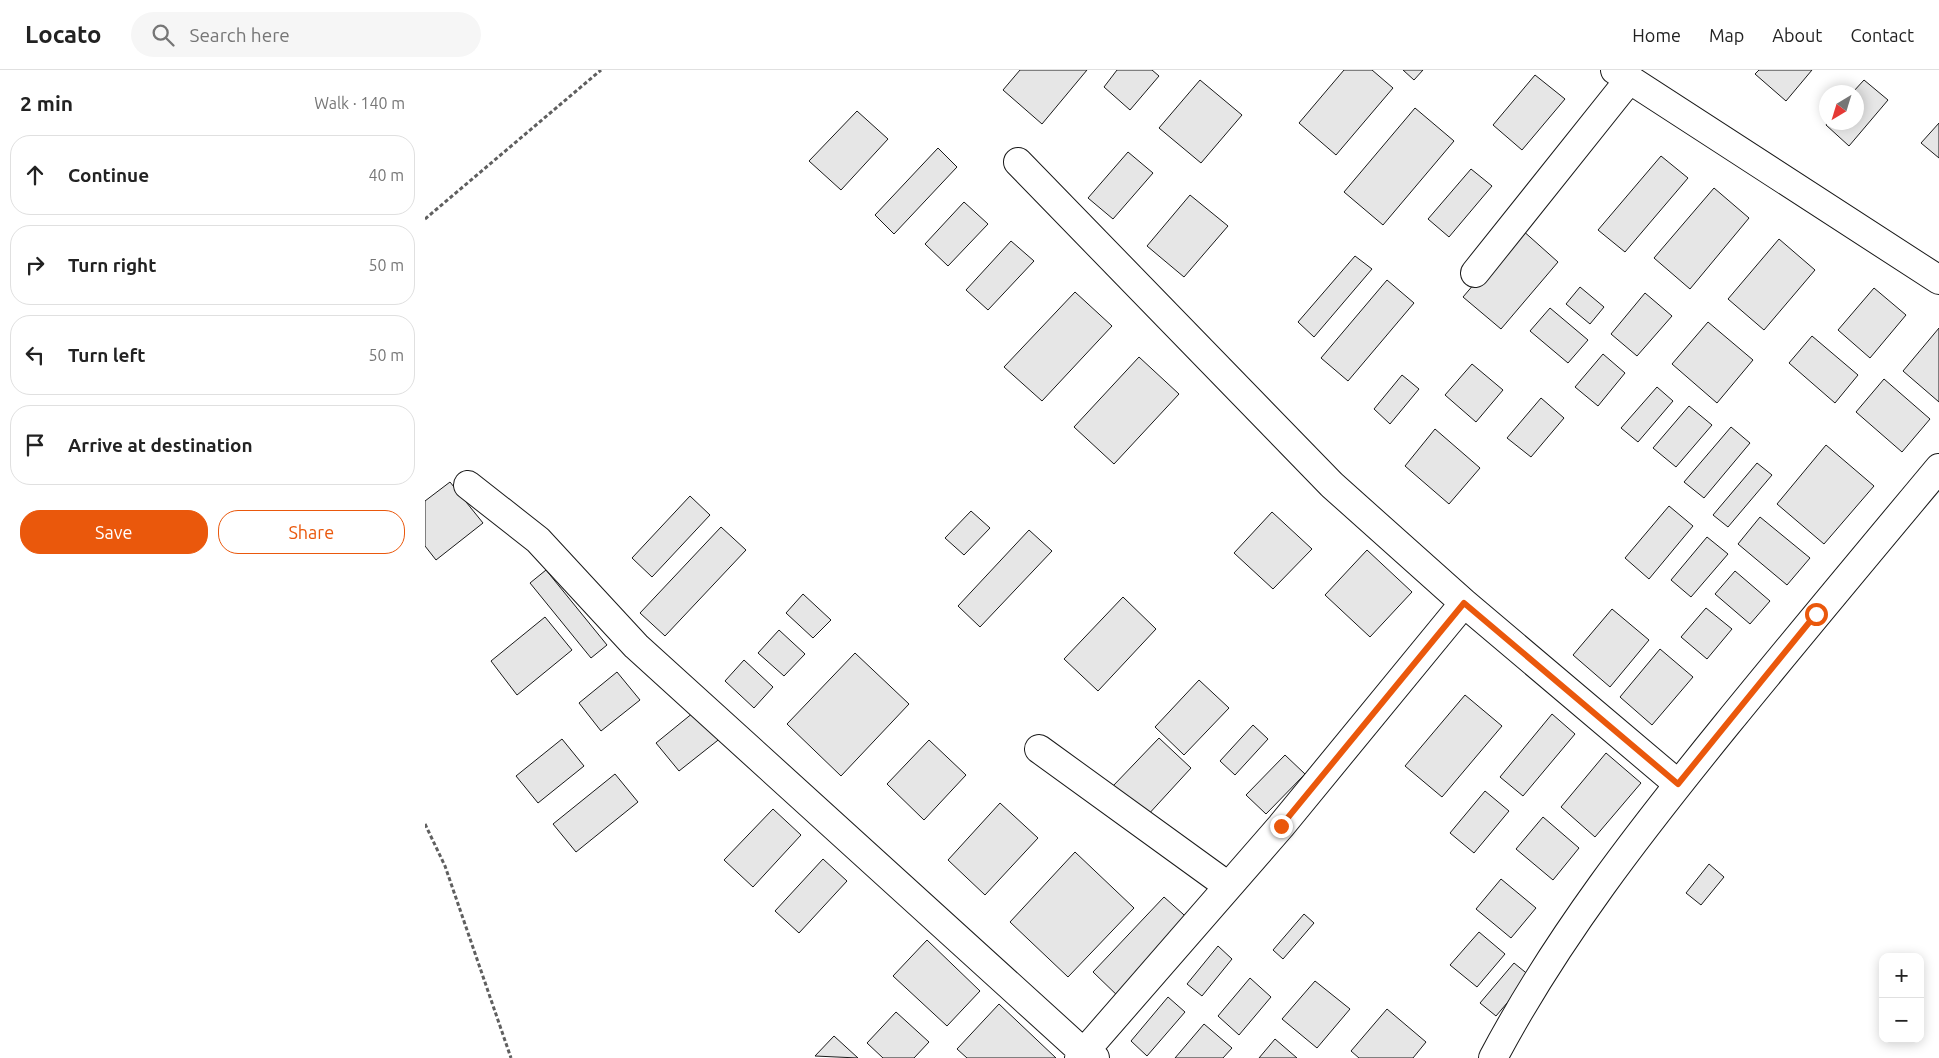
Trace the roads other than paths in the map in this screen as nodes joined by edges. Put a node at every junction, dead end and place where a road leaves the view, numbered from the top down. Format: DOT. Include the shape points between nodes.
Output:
graph roads {
  1 [pos="1622,75"];
  2 [pos="1018,162"];
  3 [pos="1475,273"];
  4 [pos="1939,280"];
  5 [pos="1939,468"];
  6 [pos="468,485"];
  7 [pos="1464,603"];
  8 [pos="1039,749"];
  9 [pos="1678,784"];
  10 [pos="1228,886"];
  11 [pos="1086,1056"];
  12 [pos="1493,1058"];
  1 -- 3 [label="street"];
  1 -- 4 [label="street"];
  2 -- 7 [label="street" via="1332,485"];
  5 -- 9 [label="street"];
  6 -- 11 [label="street" via="538,540 637,646"];
  7 -- 9 [label="street"];
  7 -- 10 [label="street"];
  8 -- 10 [label="street"];
  9 -- 12 [label="street" via="1563,940"];
  10 -- 11 [label="street"];
}
